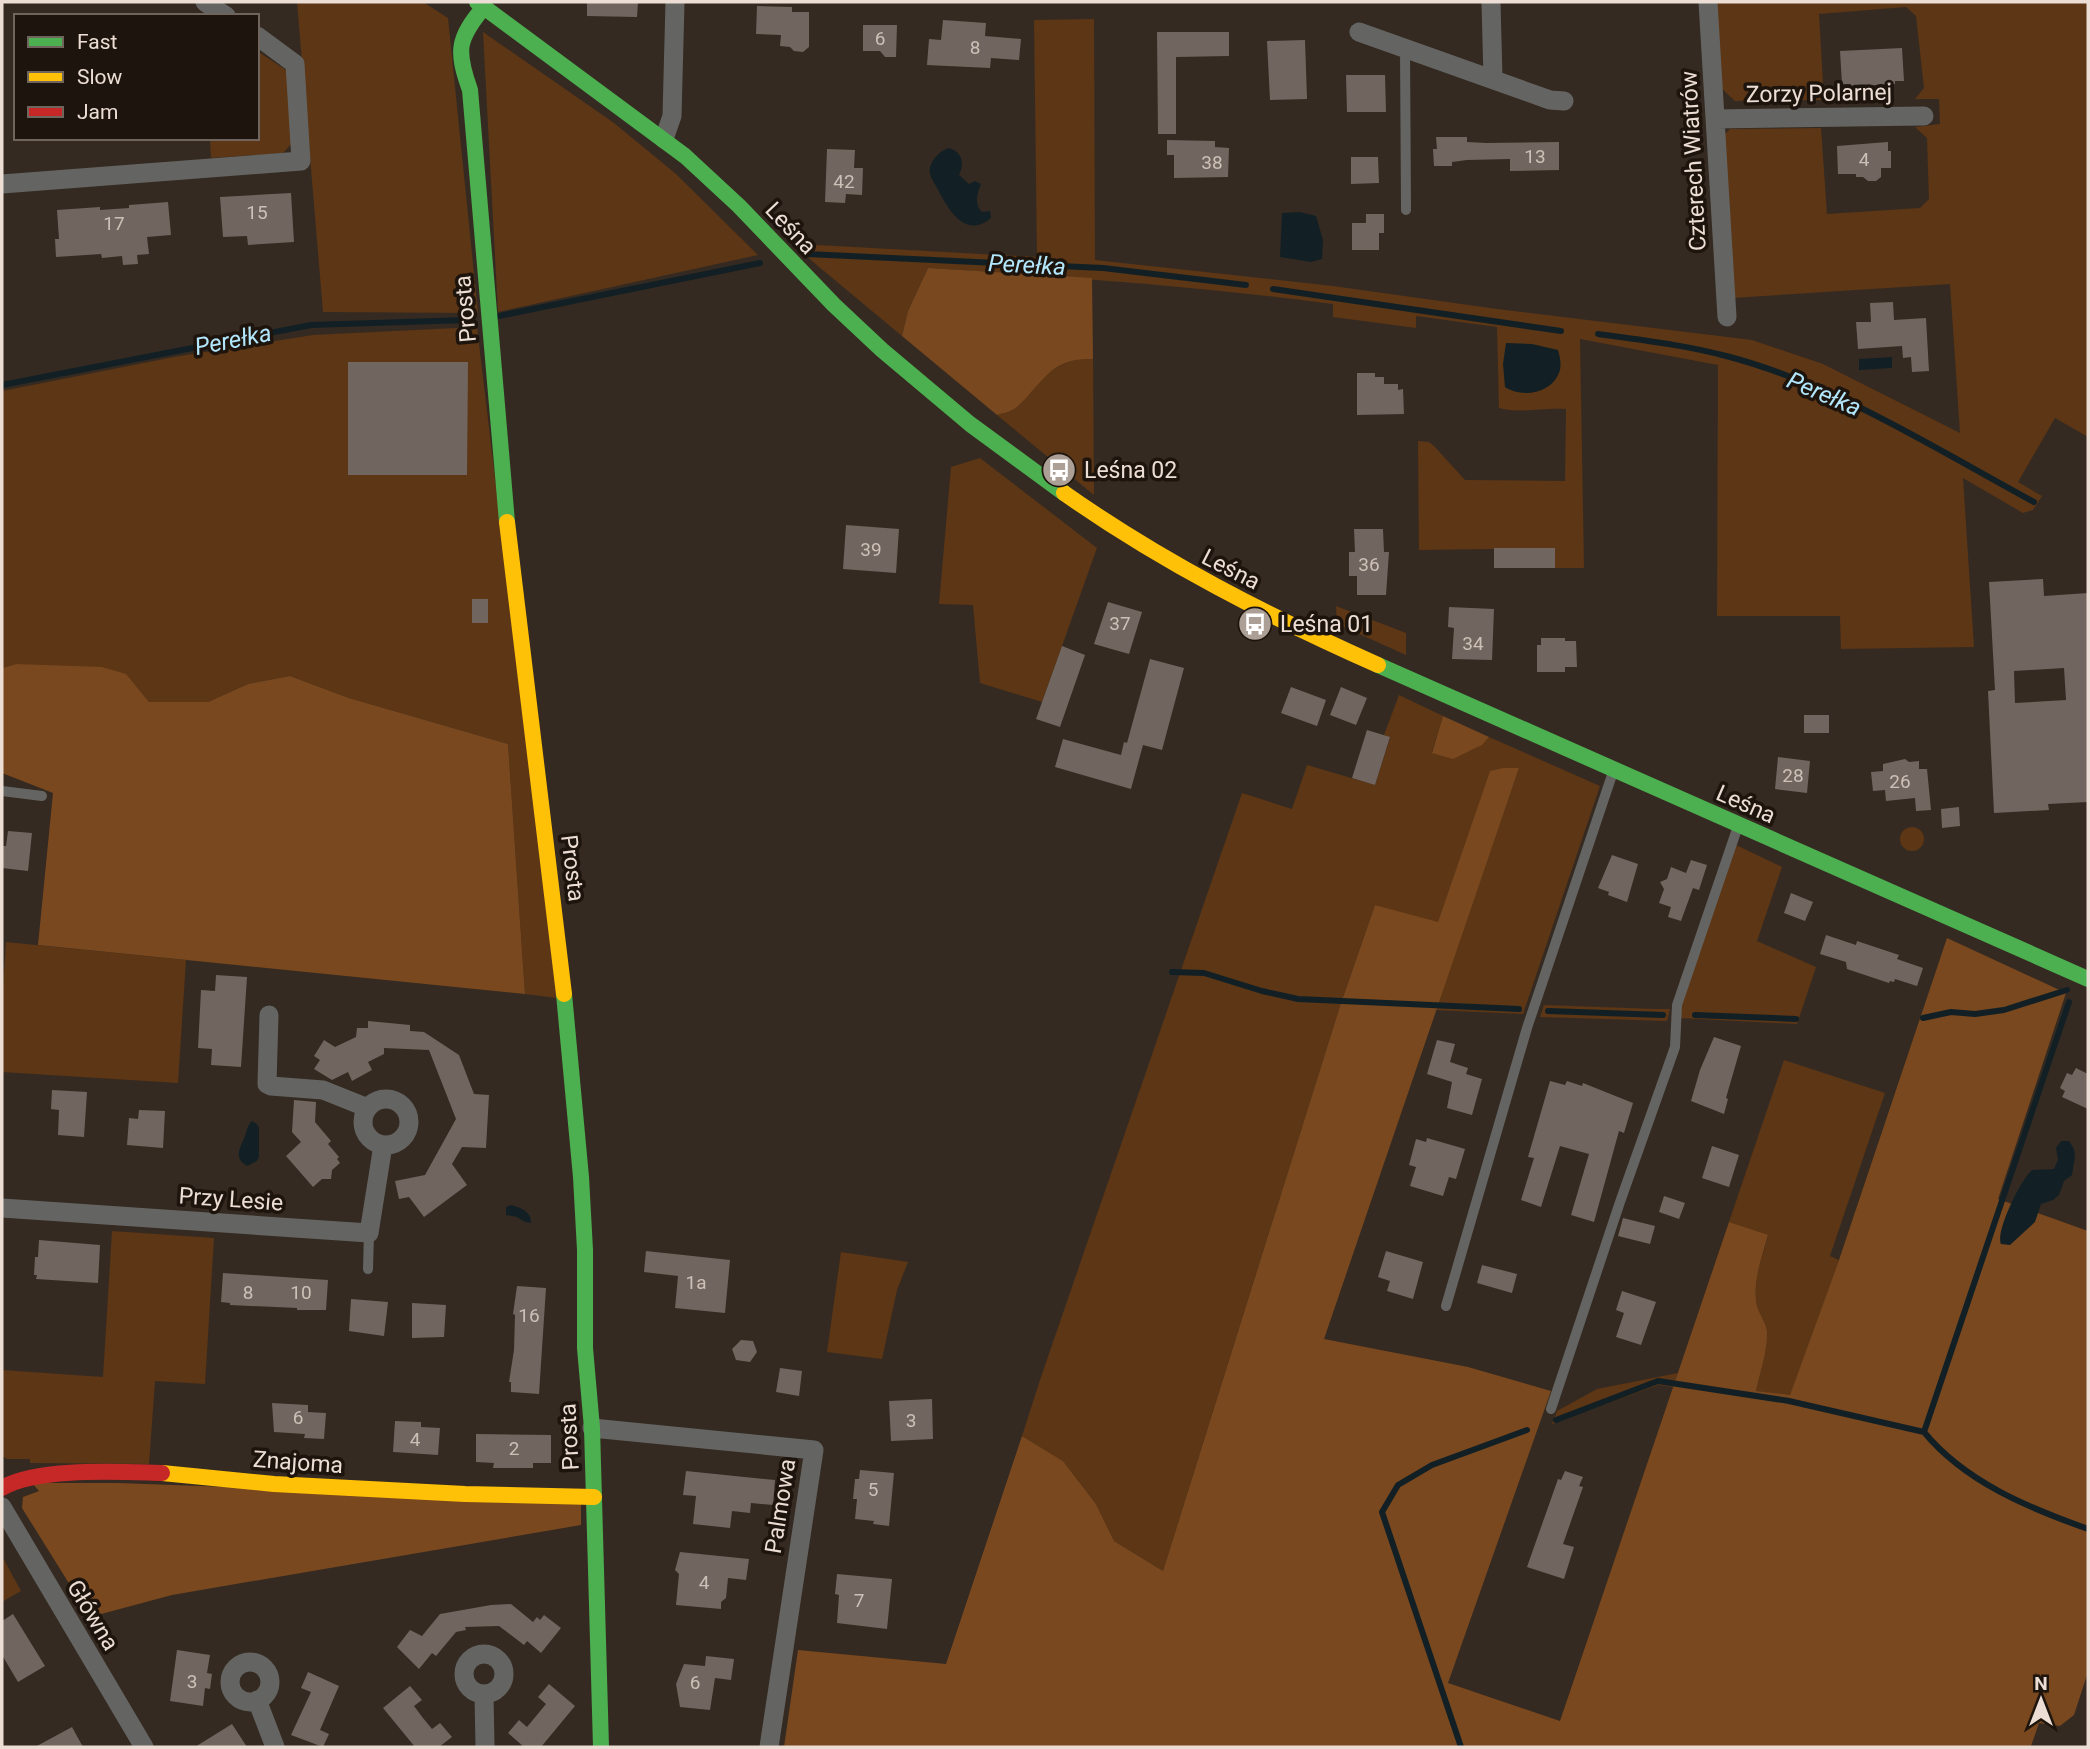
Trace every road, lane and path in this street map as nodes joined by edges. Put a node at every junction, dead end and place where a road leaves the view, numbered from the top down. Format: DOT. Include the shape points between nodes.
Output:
graph roads {
  1 [pos="205,2"];
  2 [pos="675,2"];
  3 [pos="1491,2"];
  4 [pos="1708,2"];
  5 [pos="481,4"];
  6 [pos="223,14"];
  7 [pos="1359,32"];
  8 [pos="259,37"];
  9 [pos="1405,48"];
  10 [pos="1493,79"];
  11 [pos="1564,101"];
  12 [pos="1924,116"];
  13 [pos="1716,119"];
  14 [pos="664,139"];
  15 [pos="2,177"];
  16 [pos="2,185"];
  17 [pos="1406,211"];
  18 [pos="1727,317"];
  19 [pos="1614,771"];
  20 [pos="2,791"];
  21 [pos="42,796"];
  22 [pos="1738,825"];
  23 [pos="2088,979"];
  24 [pos="269,1016"];
  25 [pos="368,1108"];
  26 [pos="383,1145"];
  27 [pos="2,1208"];
  28 [pos="369,1233"];
  29 [pos="368,1269"];
  30 [pos="1446,1306"];
  31 [pos="1551,1409"];
  32 [pos="592,1428"];
  33 [pos="2,1488"];
  34 [pos="594,1497"];
  35 [pos="2,1507"];
  36 [pos="484,1694"];
  37 [pos="257,1700"];
  38 [pos="144,1747"];
  39 [pos="275,1747"];
  40 [pos="485,1747"];
  41 [pos="601,1747"];
  42 [pos="769,1747"];
  1 -- 6 [label="street"];
  2 -- 14 [label="street" via="672,116"];
  3 -- 10 [label="street"];
  4 -- 13 [label="street, Czterech Wiatrów"];
  5 -- 14 [label="street, Leśna"];
  5 -- 32 [label="street, Prosta" via="461,37 459,61 470,90 502,485 568,1018 581,1177"];
  7 -- 9 [label="street"];
  8 -- 16 [label="street" via="295,64 301,161"];
  9 -- 10 [label="street"];
  9 -- 17 [label="lane"];
  10 -- 11 [label="street"];
  12 -- 13 [label="street, Zorzy Polarnej"];
  13 -- 18 [label="street, Czterech Wiatrów"];
  14 -- 19 [label="street, Leśna" via="914,377 1096,516 1181,569 1262,611"];
  15 -- 16 [label="street"];
  19 -- 22 [label="street, Leśna"];
  19 -- 30 [label="lane" via="1527,1028"];
  20 -- 21 [label="lane"];
  22 -- 23 [label="street, Leśna"];
  22 -- 31 [label="lane" via="1676,1005 1675,1047"];
  24 -- 25 [label="street" via="267,1084 323,1090"];
  25 -- 26 [label="street" via="363,1127 372,1141"];
  25 -- 26 [label="street" via="378,1100 394,1100 409,1117 402,1139"];
  26 -- 28 [label="street"];
  27 -- 28 [label="street, Przy Lesie"];
  28 -- 29 [label="lane"];
  32 -- 34 [label="street, Prosta"];
  32 -- 42 [label="street, Palmowa" via="814,1450"];
  33 -- 34 [label="street, Znajoma" via="29,1477 118,1472 424,1492"];
  34 -- 41 [label="street, Prosta"];
  35 -- 38 [label="street, Główna"];
  36 -- 40 [label="street"];
  37 -- 39 [label="street"];
}
